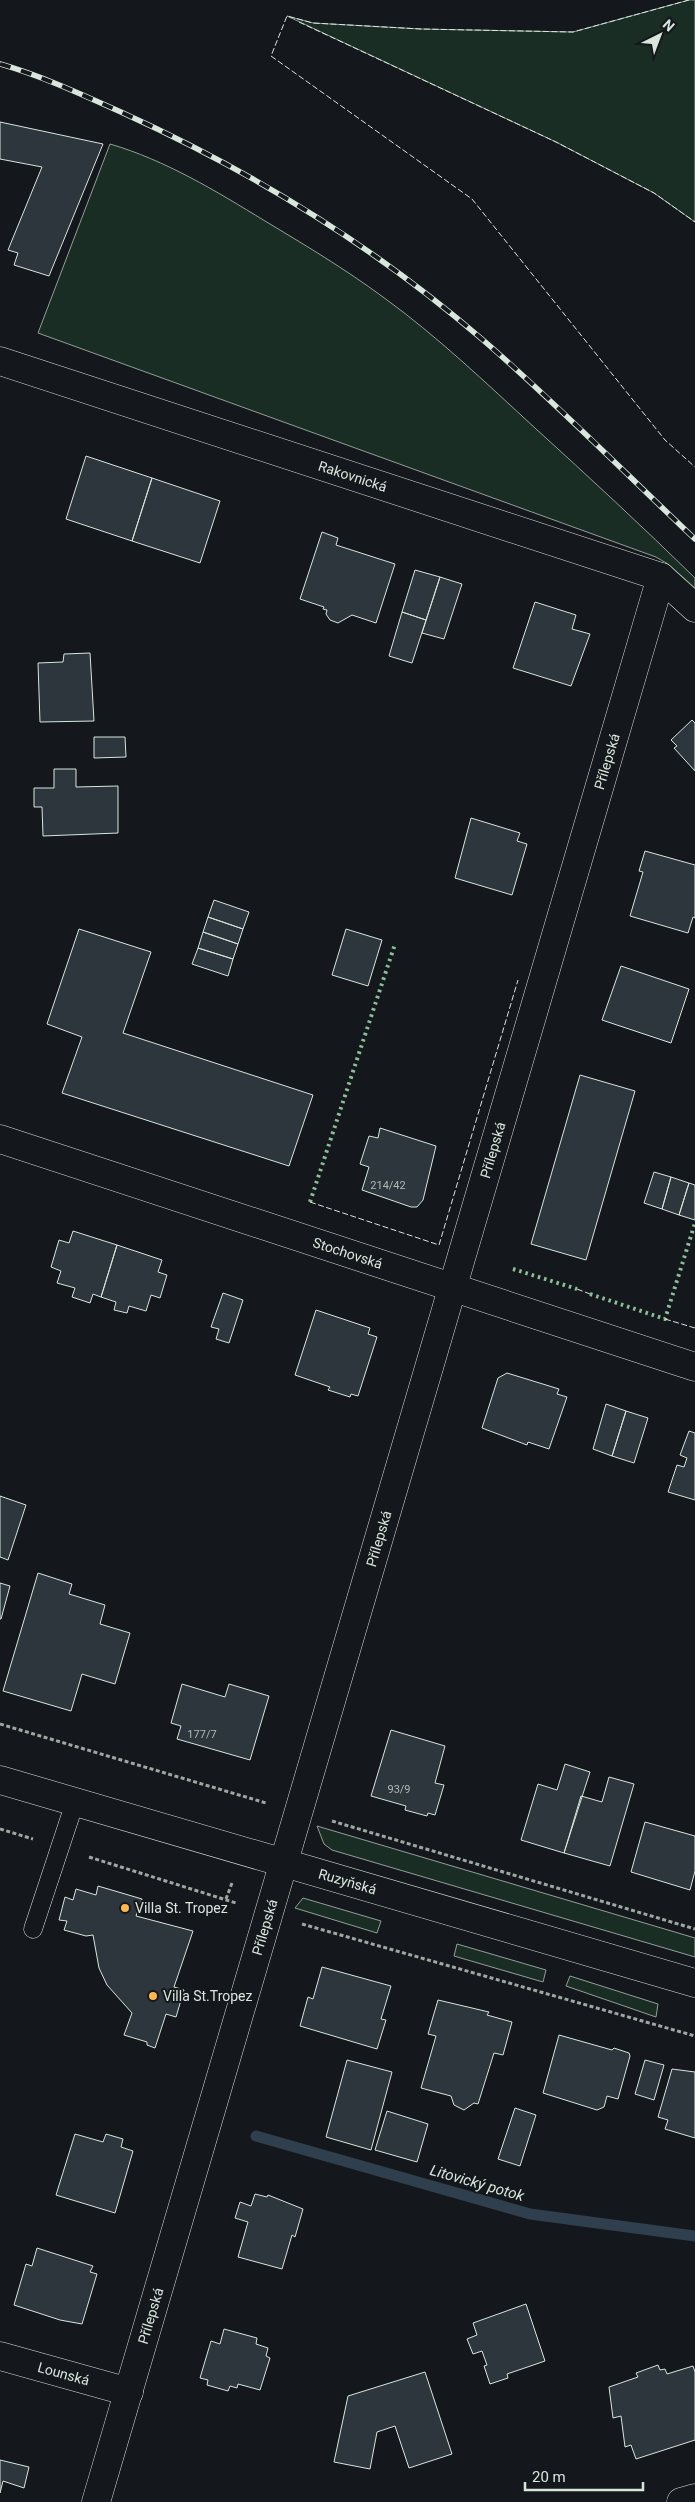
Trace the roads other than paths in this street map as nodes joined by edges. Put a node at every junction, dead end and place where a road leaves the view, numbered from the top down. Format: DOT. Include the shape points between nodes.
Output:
graph roads {
  1 [pos="0,361"];
  2 [pos="661,577"];
  3 [pos="695,608"];
  4 [pos="0,1139"];
  5 [pos="453,1288"];
  6 [pos="695,1367"];
  7 [pos="0,1780"];
  8 [pos="75,1802"];
  9 [pos="284,1863"];
  10 [pos="33,1929"];
  11 [pos="695,1983"];
  12 [pos="0,2356"];
  13 [pos="129,2392"];
  14 [pos="695,2498"];
  15 [pos="96,2502"];
  16 [pos="681,2502"];
  1 -- 2 [label="street, Rakovnická"];
  2 -- 3 [label="street, Rakovnická"];
  2 -- 5 [label="street, Přílepská"];
  4 -- 5 [label="street, Stochovská"];
  5 -- 6 [label="street, Stochovská"];
  5 -- 9 [label="street, Přílepská"];
  7 -- 8 [label="street, Ruzyňská"];
  8 -- 9 [label="street, Ruzyňská"];
  8 -- 10 [label="lane"];
  9 -- 11 [label="street, Ruzyňská"];
  9 -- 13 [label="street, Přílepská"];
  12 -- 13 [label="street, Lounská"];
  13 -- 15 [label="street, Přílepská"];
  14 -- 16 [label="street"];
}
